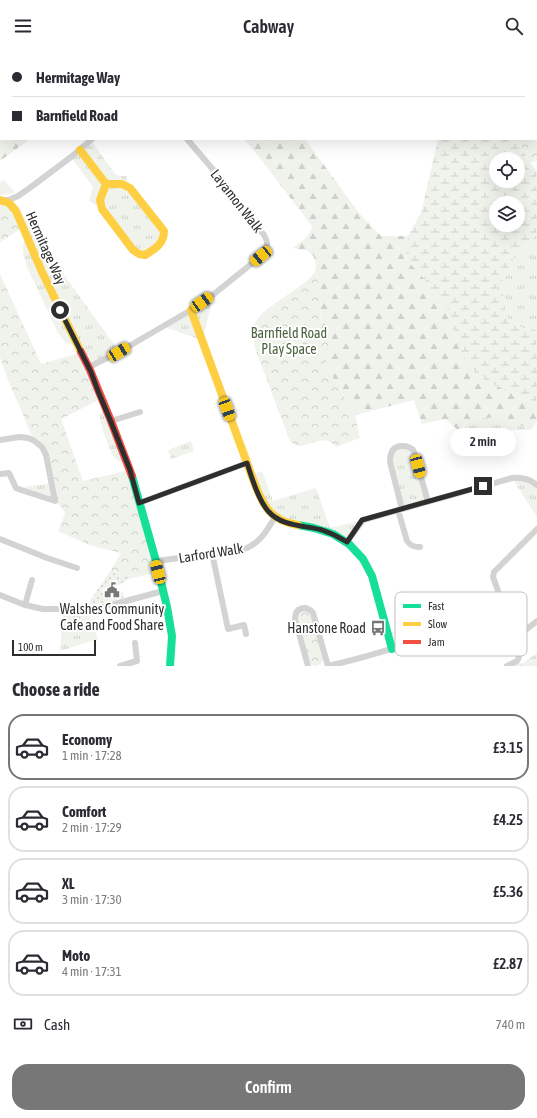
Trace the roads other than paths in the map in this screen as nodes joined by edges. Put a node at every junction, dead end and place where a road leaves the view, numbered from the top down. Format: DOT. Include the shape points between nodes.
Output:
graph roads {
  1 [pos="91,140"];
  2 [pos="188,140"];
  3 [pos="80,150"];
  4 [pos="106,184"];
  5 [pos="1,200"];
  6 [pos="191,310"];
  7 [pos="89,367"];
  8 [pos="140,412"];
  9 [pos="111,422"];
  10 [pos="0,440"];
  11 [pos="247,463"];
  12 [pos="0,474"];
  13 [pos="537,485"];
  14 [pos="428,502"];
  15 [pos="139,503"];
  16 [pos="400,510"];
  17 [pos="275,518"];
  18 [pos="537,529"];
  19 [pos="0,539"];
  20 [pos="347,542"];
  21 [pos="420,547"];
  22 [pos="212,553"];
  23 [pos="156,561"];
  24 [pos="77,568"];
  25 [pos="32,580"];
  26 [pos="163,591"];
  27 [pos="498,592"];
  28 [pos="0,595"];
  29 [pos="25,605"];
  30 [pos="537,621"];
  31 [pos="527,629"];
  32 [pos="246,634"];
  33 [pos="135,643"];
  34 [pos="395,649"];
  35 [pos="392,650"];
  36 [pos="519,656"];
  37 [pos="344,664"];
  38 [pos="120,666"];
  39 [pos="170,666"];
  40 [pos="308,666"];
  41 [pos="328,666"];
  42 [pos="507,666"];
  1 -- 3 [label="street"];
  2 -- 6 [label="street, Layamon Walk" via="241,204 264,235 268,245 261,256"];
  3 -- 4 [label="street"];
  3 -- 5 [label="street" via="18,196"];
  4 -- 4 [label="street" via="126,184 130,188 164,231 165,237 161,244 145,255 133,250 102,209 100,200"];
  5 -- 7 [label="street, Hermitage Way" via="9,203 16,211 42,272"];
  6 -- 7 [label="street, Layamon Walk"];
  6 -- 11 [label="street"];
  7 -- 9 [label="street, Hermitage Way"];
  8 -- 9 [label="street"];
  9 -- 15 [label="street, Hermitage Way" via="130,470"];
  10 -- 12 [label="street" via="28,438 42,448 46,455 55,501 16,488 9,473"];
  11 -- 15 [label="street"];
  11 -- 17 [label="street" via="264,505"];
  13 -- 14 [label="street" via="520,477 512,478"];
  14 -- 16 [label="street"];
  14 -- 16 [label="street" via="412,448 398,446 393,449 390,462"];
  15 -- 23 [label="street, Hermitage Way"];
  16 -- 20 [label="street" via="362,520"];
  16 -- 21 [label="street" via="407,541 414,547"];
  17 -- 20 [label="street" via="293,525 329,532"];
  17 -- 22 [label="street, Larford Walk" via="264,536 252,546"];
  18 -- 27 [label="street" via="494,572"];
  19 -- 24 [label="street"];
  20 -- 35 [label="street" via="362,557 372,576"];
  22 -- 23 [label="street, Larford Walk"];
  22 -- 32 [label="street" via="228,629 244,625"];
  23 -- 26 [label="street, Hermitage Way"];
  25 -- 29 [label="street"];
  26 -- 29 [label="street" via="96,608 43,609"];
  26 -- 39 [label="street, Hermitage Way" via="172,636"];
  28 -- 29 [label="street"];
  30 -- 31 [label="street"];
  33 -- 38 [label="street" via="137,661"];
  34 -- 35 [label="street"];
  35 -- 37 [label="street"];
  36 -- 42 [label="street" via="518,661"];
  37 -- 41 [label="street"];
  40 -- 41 [label="street" via="295,616 297,611 303,608 311,611 314,616"];
}
